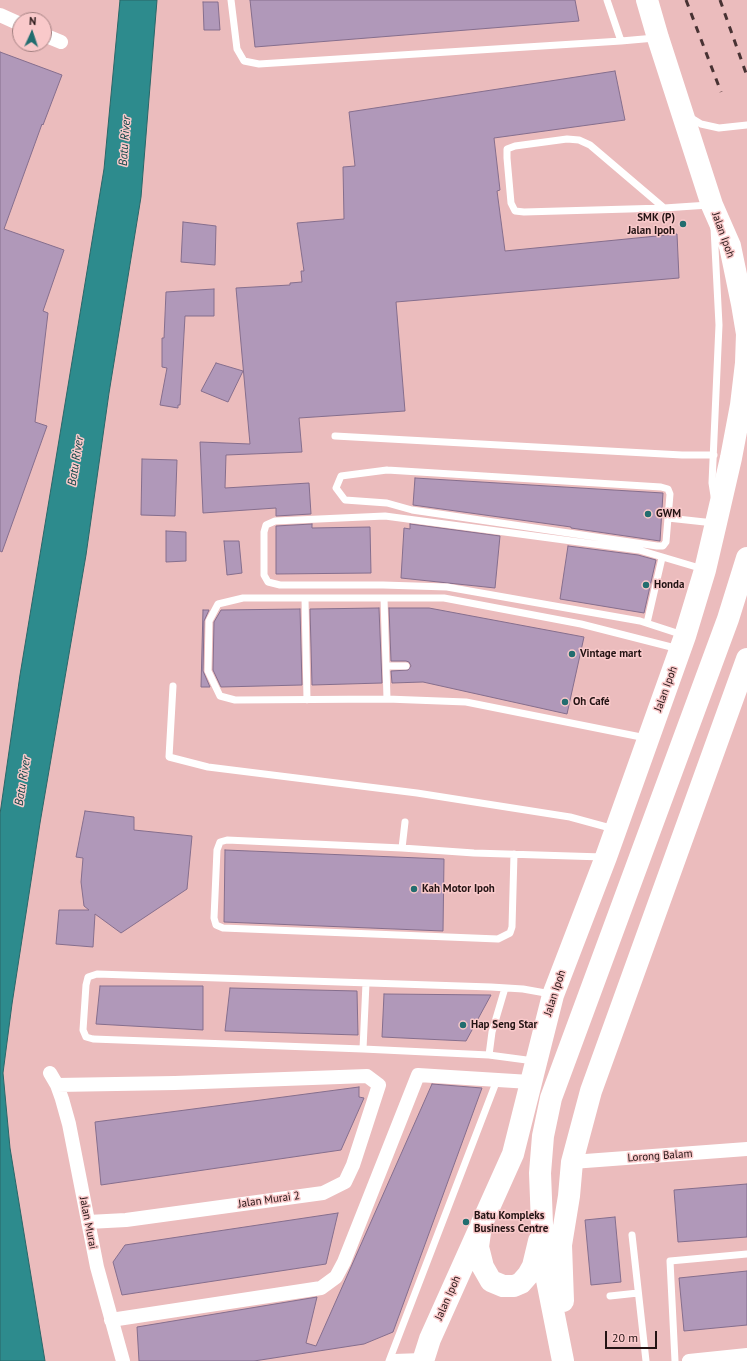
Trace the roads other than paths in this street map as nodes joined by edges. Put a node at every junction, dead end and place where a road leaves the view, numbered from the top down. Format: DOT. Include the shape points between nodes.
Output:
graph roads {
  1 [pos="231,0"];
  2 [pos="607,0"];
  3 [pos="647,0"];
  4 [pos="0,15"];
  5 [pos="12,20"];
  6 [pos="52,38"];
  7 [pos="658,38"];
  8 [pos="621,41"];
  9 [pos="61,42"];
  10 [pos="683,112"];
  11 [pos="747,125"];
  12 [pos="712,205"];
  13 [pos="664,208"];
  14 [pos="747,247"];
  15 [pos="747,333"];
  16 [pos="335,436"];
  17 [pos="714,455"];
  18 [pos="668,518"];
  19 [pos="716,523"];
  20 [pos="662,558"];
  21 [pos="747,558"];
  22 [pos="705,570"];
  23 [pos="305,598"];
  24 [pos="384,598"];
  25 [pos="647,623"];
  26 [pos="683,642"];
  27 [pos="747,659"];
  28 [pos="386,666"];
  29 [pos="406,666"];
  30 [pos="173,686"];
  31 [pos="387,699"];
  32 [pos="307,700"];
  33 [pos="648,739"];
  34 [pos="405,822"];
  35 [pos="616,829"];
  36 [pos="402,848"];
  37 [pos="514,854"];
  38 [pos="606,857"];
  39 [pos="366,983"];
  40 [pos="505,988"];
  41 [pos="553,995"];
  42 [pos="363,1049"];
  43 [pos="489,1055"];
  44 [pos="536,1061"];
  45 [pos="53,1079"];
  46 [pos="497,1080"];
  47 [pos="530,1082"];
  48 [pos="747,1149"];
  49 [pos="572,1162"];
  50 [pos="88,1222"];
  51 [pos="542,1224"];
  52 [pos="481,1226"];
  53 [pos="632,1235"];
  54 [pos="747,1254"];
  55 [pos="638,1293"];
  56 [pos="610,1296"];
  57 [pos="111,1320"];
  58 [pos="745,1357"];
  59 [pos="123,1361"];
  60 [pos="389,1361"];
  61 [pos="394,1361"];
  62 [pos="426,1361"];
  63 [pos="564,1361"];
  64 [pos="646,1361"];
  65 [pos="675,1361"];
  66 [pos="689,1361"];
  1 -- 8 [label="lane" via="237,49 244,61 259,64"];
  2 -- 8 [label="lane"];
  3 -- 7 [label="main road, Jalan Ipoh"];
  4 -- 5 [label="street"];
  6 -- 9 [label="street"];
  7 -- 8 [label="lane"];
  7 -- 10 [label="main road, Jalan Ipoh"];
  10 -- 11 [label="lane" via="701,124 719,128"];
  10 -- 12 [label="main road, Jalan Ipoh"];
  12 -- 13 [label="lane"];
  12 -- 14 [label="main road"];
  12 -- 15 [label="main road, Jalan Ipoh" via="730,246"];
  12 -- 17 [label="lane" via="719,325"];
  13 -- 13 [label="lane" via="590,146 579,140 566,139 507,149 511,204 515,211"];
  15 -- 19 [label="main road, Jalan Ipoh" via="741,405"];
  16 -- 17 [label="lane"];
  17 -- 19 [label="lane" via="712,483"];
  18 -- 18 [label="lane" via="670,494 668,489 661,487 387,470 341,476 336,488 345,500 387,503 412,510 657,546 663,546 666,542"];
  18 -- 19 [label="lane"];
  19 -- 22 [label="main road, Jalan Ipoh"];
  20 -- 22 [label="lane"];
  20 -- 25 [label="lane"];
  20 -- 25 [label="lane" via="639,550 385,516 275,521 266,525 264,532 264,575 268,582 280,585 447,587"];
  21 -- 51 [label="main road" via="728,619 551,1098 543,1136 540,1173"];
  22 -- 26 [label="main road, Jalan Ipoh"];
  23 -- 24 [label="lane"];
  23 -- 32 [label="lane"];
  23 -- 32 [label="lane" via="242,598 218,604 209,621 208,671 220,696 235,700"];
  24 -- 26 [label="lane" via="444,598 581,624 650,641"];
  24 -- 28 [label="lane"];
  25 -- 26 [label="lane"];
  26 -- 33 [label="main road, Jalan Ipoh"];
  27 -- 49 [label="main road" via="591,1091"];
  28 -- 29 [label="lane"];
  28 -- 31 [label="lane"];
  30 -- 35 [label="lane" via="169,757 208,767 417,793 570,817"];
  31 -- 32 [label="lane"];
  31 -- 33 [label="lane" via="466,702"];
  33 -- 35 [label="main road, Jalan Ipoh"];
  34 -- 36 [label="lane"];
  35 -- 38 [label="main road, Jalan Ipoh"];
  36 -- 37 [label="lane"];
  36 -- 37 [label="lane" via="228,840 220,842 216,858 216,925 223,928 498,940 510,933 512,927"];
  37 -- 38 [label="lane"];
  38 -- 41 [label="main road, Jalan Ipoh"];
  39 -- 40 [label="lane"];
  39 -- 42 [label="lane"];
  39 -- 42 [label="lane" via="97,974 88,977 83,1030 86,1037 93,1039"];
  40 -- 41 [label="lane"];
  40 -- 43 [label="lane" via="492,1032"];
  41 -- 44 [label="main road, Jalan Ipoh"];
  42 -- 43 [label="lane"];
  43 -- 44 [label="lane"];
  44 -- 47 [label="main road, Jalan Ipoh"];
  45 -- 50 [label="street, Jalan Murai" via="62,1099"];
  45 -- 50 [label="street, Jalan Murai 2" via="175,1083 367,1076 379,1085 345,1182 323,1193 126,1220"];
  46 -- 47 [label="street"];
  46 -- 57 [label="street" via="418,1075 344,1262 336,1277 321,1288"];
  46 -- 60 [label="lane"];
  47 -- 52 [label="main road, Jalan Ipoh" via="513,1154"];
  48 -- 49 [label="street, Lorong Balam"];
  49 -- 63 [label="main road" via="561,1245"];
  50 -- 57 [label="street, Jalan Murai"];
  51 -- 52 [label="main road" via="533,1266 521,1283 514,1286 503,1286 492,1281 484,1267 478,1247"];
  51 -- 63 [label="main road" via="547,1280"];
  52 -- 62 [label="main road, Jalan Ipoh" via="430,1339"];
  53 -- 55 [label="lane"];
  54 -- 65 [label="lane" via="670,1261"];
  55 -- 56 [label="lane"];
  55 -- 64 [label="lane"];
  57 -- 59 [label="street, Jalan Murai"];
  58 -- 66 [label="street"];
  61 -- 62 [label="street"];
}
